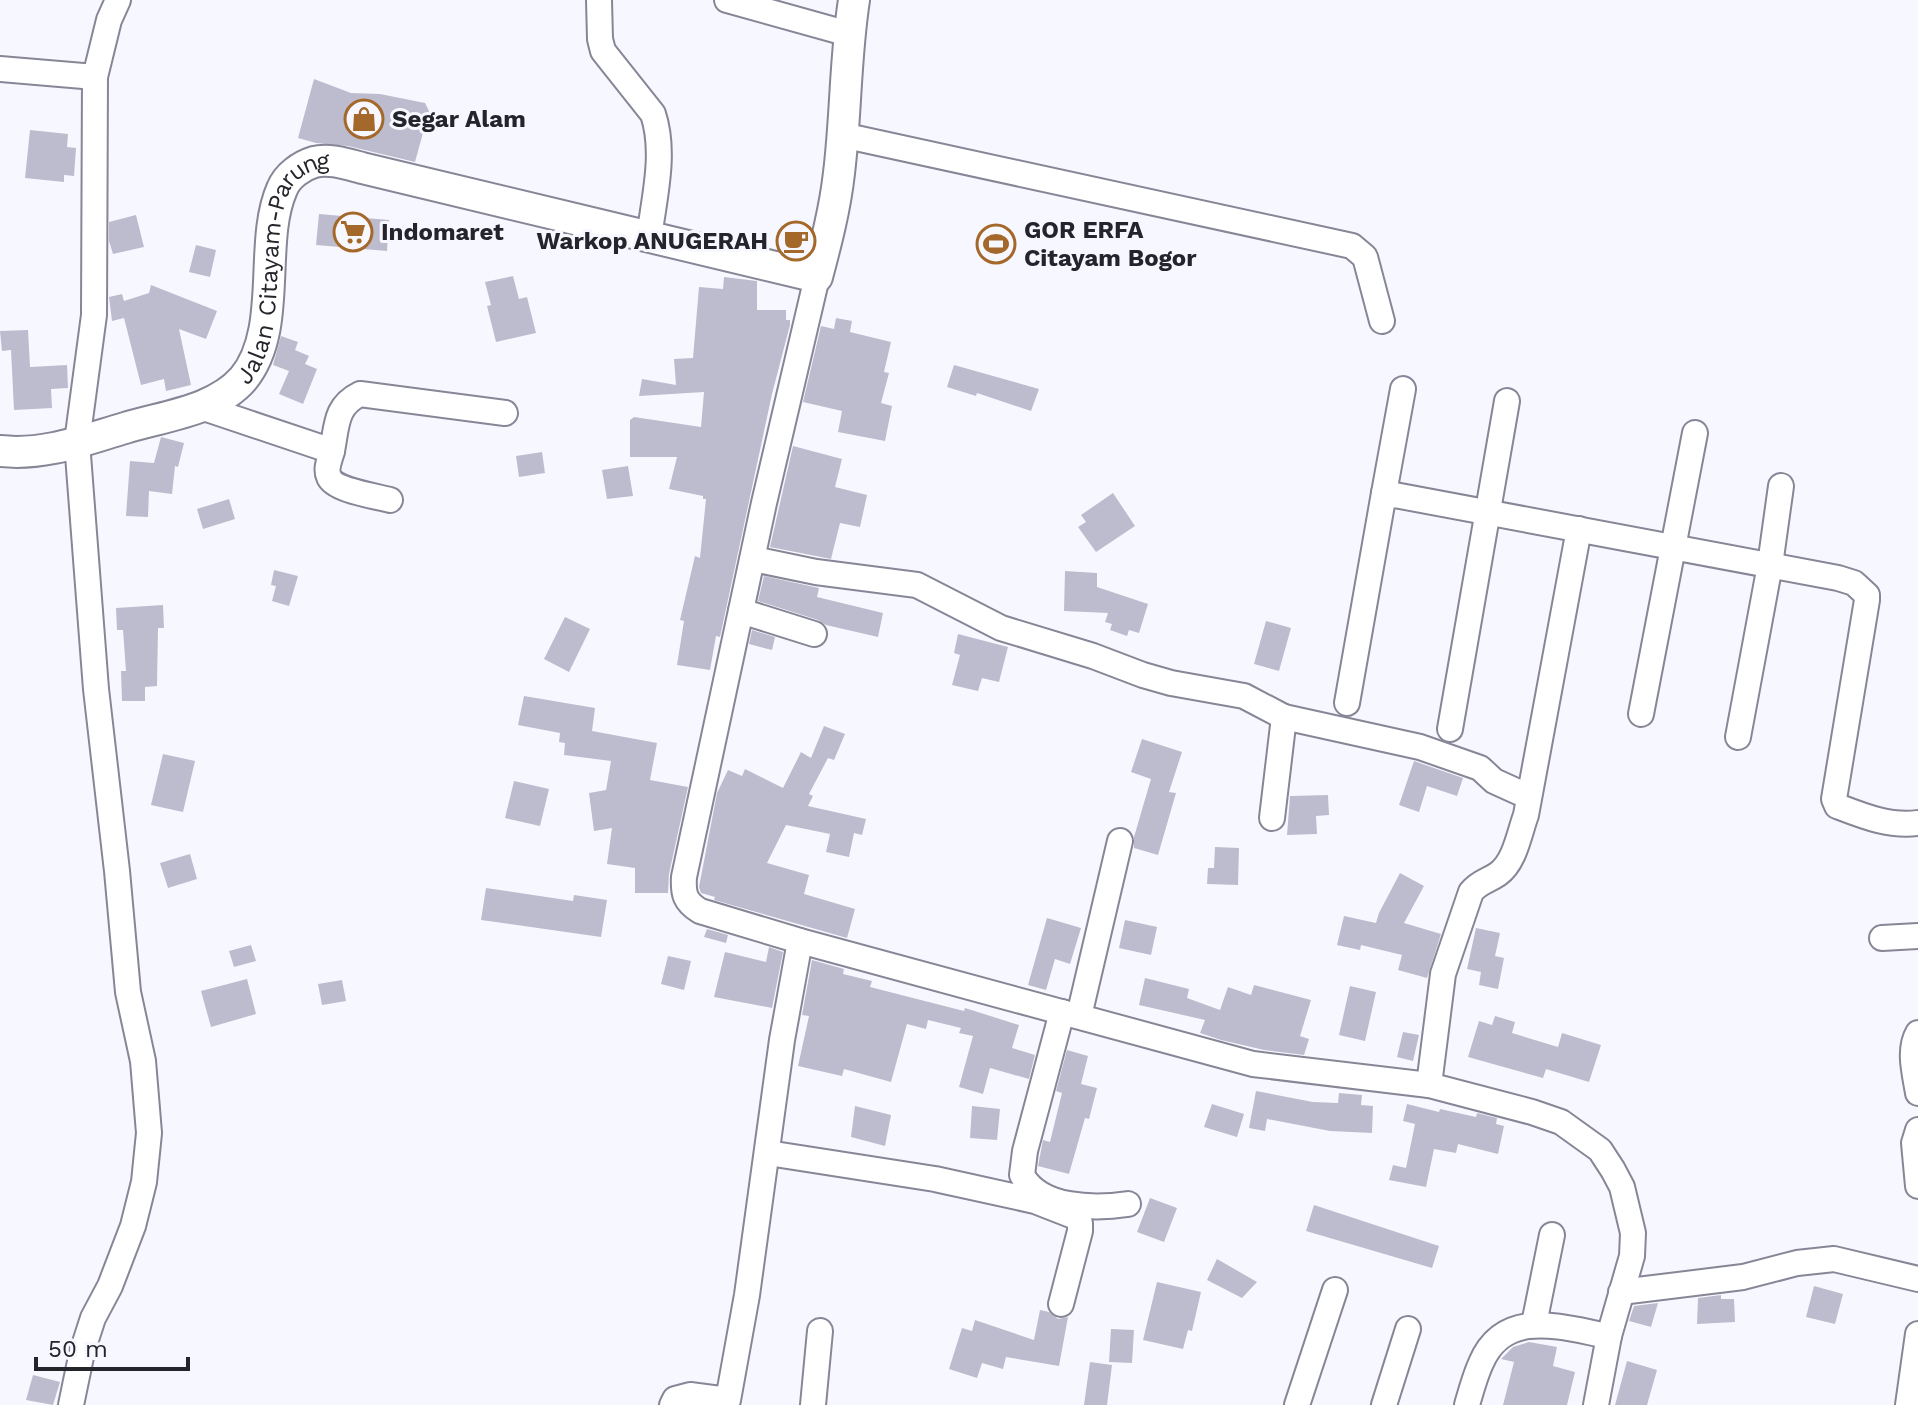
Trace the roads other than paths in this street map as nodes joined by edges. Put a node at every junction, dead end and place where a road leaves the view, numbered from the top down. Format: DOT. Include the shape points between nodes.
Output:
graph roads {
  1 [pos="118,0"];
  2 [pos="599,0"];
  3 [pos="727,0"];
  4 [pos="854,0"];
  5 [pos="849,34"];
  6 [pos="0,69"];
  7 [pos="95,77"];
  8 [pos="842,135"];
  9 [pos="649,238"];
  10 [pos="817,277"];
  11 [pos="1382,321"];
  12 [pos="1403,389"];
  13 [pos="1507,401"];
  14 [pos="201,407"];
  15 [pos="505,413"];
  16 [pos="1695,433"];
  17 [pos="77,442"];
  18 [pos="0,451"];
  19 [pos="332,451"];
  20 [pos="1781,486"];
  21 [pos="1384,493"];
  22 [pos="390,500"];
  23 [pos="1488,512"];
  24 [pos="1579,529"];
  25 [pos="1672,546"];
  26 [pos="753,559"];
  27 [pos="1770,565"];
  28 [pos="741,611"];
  29 [pos="814,634"];
  30 [pos="1347,703"];
  31 [pos="1641,714"];
  32 [pos="1284,717"];
  33 [pos="1450,729"];
  34 [pos="1738,737"];
  35 [pos="1527,796"];
  36 [pos="1272,818"];
  37 [pos="1918,823"];
  38 [pos="1120,841"];
  39 [pos="1918,936"];
  40 [pos="1882,938"];
  41 [pos="800,941"];
  42 [pos="1070,1014"];
  43 [pos="1918,1033"];
  44 [pos="1429,1085"];
  45 [pos="1918,1093"];
  46 [pos="1918,1130"];
  47 [pos="768,1153"];
  48 [pos="1918,1186"];
  49 [pos="1128,1204"];
  50 [pos="1552,1235"];
  51 [pos="1918,1279"];
  52 [pos="1335,1290"];
  53 [pos="1621,1292"];
  54 [pos="1061,1304"];
  55 [pos="1534,1324"];
  56 [pos="1408,1329"];
  57 [pos="820,1331"];
  58 [pos="1918,1334"];
  59 [pos="1609,1336"];
  60 [pos="727,1402"];
  61 [pos="71,1405"];
  62 [pos="672,1405"];
  63 [pos="813,1405"];
  64 [pos="1297,1405"];
  65 [pos="1384,1405"];
  66 [pos="1467,1405"];
  67 [pos="1596,1405"];
  68 [pos="1908,1405"];
  1 -- 7 [label="street"];
  2 -- 9 [label="street" via="603,51 656,124 659,157"];
  3 -- 5 [label="street"];
  4 -- 5 [label="street"];
  5 -- 8 [label="street"];
  6 -- 7 [label="street"];
  7 -- 17 [label="street" via="94,315"];
  8 -- 10 [label="street"];
  8 -- 11 [label="street" via="1352,246 1365,257"];
  9 -- 10 [label="street, Jalan Citayam-Parung"];
  9 -- 14 [label="street, Jalan Citayam-Parung" via="333,161 315,162 289,177 281,189 264,329 252,362 243,378"];
  10 -- 26 [label="street"];
  12 -- 21 [label="street"];
  13 -- 23 [label="street"];
  14 -- 17 [label="street, Jalan Citayam-Parung"];
  14 -- 19 [label="street"];
  15 -- 19 [label="street" via="360,394 340,410"];
  16 -- 25 [label="street"];
  17 -- 18 [label="street, Jalan Citayam-Parung" via="46,451"];
  17 -- 61 [label="street" via="96,689 128,992 143,1061 149,1133 133,1226 93,1318"];
  19 -- 22 [label="street" via="327,469 337,486"];
  20 -- 27 [label="street"];
  21 -- 23 [label="street"];
  21 -- 30 [label="street"];
  23 -- 24 [label="street"];
  23 -- 33 [label="street"];
  24 -- 25 [label="street"];
  24 -- 35 [label="street"];
  25 -- 27 [label="street"];
  25 -- 31 [label="street"];
  26 -- 28 [label="street"];
  26 -- 32 [label="street" via="917,585 1001,628 1171,683 1244,696"];
  27 -- 34 [label="street"];
  27 -- 37 [label="street" via="1854,583 1867,595 1834,799 1837,806 1868,818"];
  28 -- 29 [label="street"];
  28 -- 41 [label="street" via="684,877 685,898 700,911"];
  32 -- 35 [label="street" via="1420,747 1480,768 1494,781"];
  32 -- 36 [label="street"];
  35 -- 44 [label="street" via="1511,859 1471,892 1443,974"];
  38 -- 42 [label="street"];
  39 -- 40 [label="street"];
  41 -- 42 [label="street"];
  41 -- 47 [label="street"];
  42 -- 44 [label="street" via="1253,1064"];
  42 -- 49 [label="street" via="1022,1175 1033,1189 1067,1204"];
  43 -- 45 [label="street" via="1913,1042"];
  44 -- 53 [label="street" via="1561,1122 1600,1150 1622,1187 1633,1233"];
  46 -- 48 [label="street"];
  47 -- 54 [label="street" via="935,1179 1035,1201 1076,1217 1080,1231"];
  47 -- 60 [label="street"];
  50 -- 55 [label="street"];
  51 -- 53 [label="street" via="1834,1259"];
  52 -- 64 [label="street"];
  53 -- 59 [label="street"];
  55 -- 59 [label="street"];
  55 -- 66 [label="street" via="1496,1340 1481,1361"];
  56 -- 65 [label="street"];
  57 -- 63 [label="street"];
  58 -- 68 [label="street"];
  59 -- 67 [label="street"];
  60 -- 62 [label="street" via="690,1395"];
}
